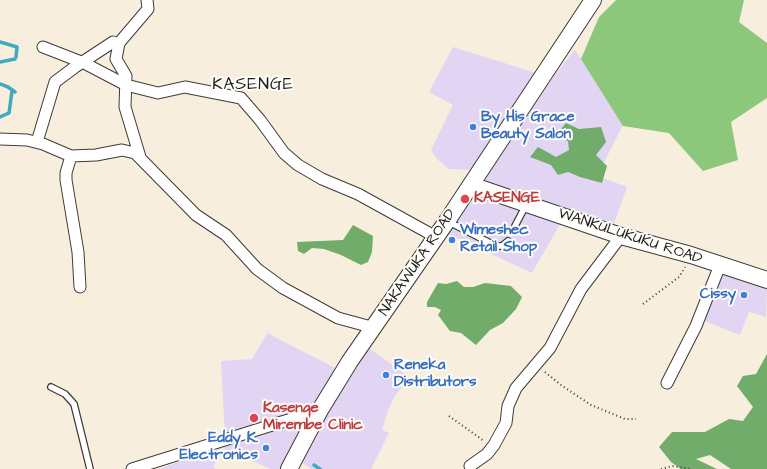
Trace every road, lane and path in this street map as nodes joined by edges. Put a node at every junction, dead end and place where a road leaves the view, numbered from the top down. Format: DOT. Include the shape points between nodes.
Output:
graph roads {
  1 [pos="147,0"];
  2 [pos="588,2"];
  3 [pos="113,42"];
  4 [pos="43,47"];
  5 [pos="81,62"];
  6 [pos="126,85"];
  7 [pos="0,139"];
  8 [pos="36,142"];
  9 [pos="71,156"];
  10 [pos="140,157"];
  11 [pos="471,185"];
  12 [pos="527,203"];
  13 [pos="447,221"];
  14 [pos="515,226"];
  15 [pos="621,236"];
  16 [pos="436,237"];
  17 [pos="508,241"];
  18 [pos="691,255"];
  19 [pos="720,265"];
  20 [pos="767,280"];
  21 [pos="80,287"];
  22 [pos="644,304"];
  23 [pos="375,328"];
  24 [pos="537,364"];
  25 [pos="667,384"];
  26 [pos="51,387"];
  27 [pos="320,410"];
  28 [pos="449,416"];
  29 [pos="636,419"];
  30 [pos="494,445"];
  31 [pos="470,466"];
  32 [pos="90,469"];
  33 [pos="132,469"];
  34 [pos="289,469"];
  35 [pos="661,469"];
  36 [pos="691,469"];
  1 -- 6 [label="street" via="148,9 119,43 116,59 126,76"];
  2 -- 11 [label="main road, NAKAWUKA ROAD"];
  3 -- 5 [label="street"];
  4 -- 5 [label="street"];
  5 -- 6 [label="street"];
  5 -- 8 [label="street" via="55,82"];
  6 -- 10 [label="street" via="125,108"];
  6 -- 16 [label="street" via="158,93 185,87 241,98 284,153 298,166 322,180 358,194"];
  7 -- 8 [label="street" via="13,138"];
  8 -- 9 [label="street"];
  9 -- 10 [label="street" via="122,150"];
  9 -- 21 [label="street" via="66,180 78,252"];
  10 -- 23 [label="street" via="196,215 226,235 258,269 282,288 338,318"];
  11 -- 12 [label="main road, WANKULUKUKU ROAD"];
  11 -- 13 [label="main road, NAKAWUKA ROAD"];
  12 -- 14 [label="lane"];
  12 -- 15 [label="main road, WANKULUKUKU ROAD"];
  13 -- 16 [label="main road, NAKAWUKA ROAD"];
  13 -- 17 [label="lane" via="496,246 502,246"];
  15 -- 18 [label="main road, WANKULUKUKU ROAD"];
  15 -- 24 [label="street" via="581,289 550,348"];
  16 -- 23 [label="main road, NAKAWUKA ROAD"];
  18 -- 19 [label="main road, WANKULUKUKU ROAD"];
  18 -- 22 [label="path" via="679,276"];
  19 -- 20 [label="main road, WANKULUKUKU ROAD"];
  19 -- 25 [label="street" via="696,326"];
  23 -- 27 [label="main road, NAKAWUKA ROAD" via="350,361"];
  24 -- 29 [label="path" via="561,385 591,405 625,419"];
  24 -- 30 [label="street" via="512,395 507,419"];
  26 -- 32 [label="lane" via="65,394 74,404"];
  27 -- 33 [label="street"];
  27 -- 34 [label="main road, NAKAWUKA ROAD"];
  28 -- 30 [label="path" via="482,440"];
  30 -- 31 [label="street" via="487,454"];
  35 -- 36 [label="path" via="672,466"];
}
